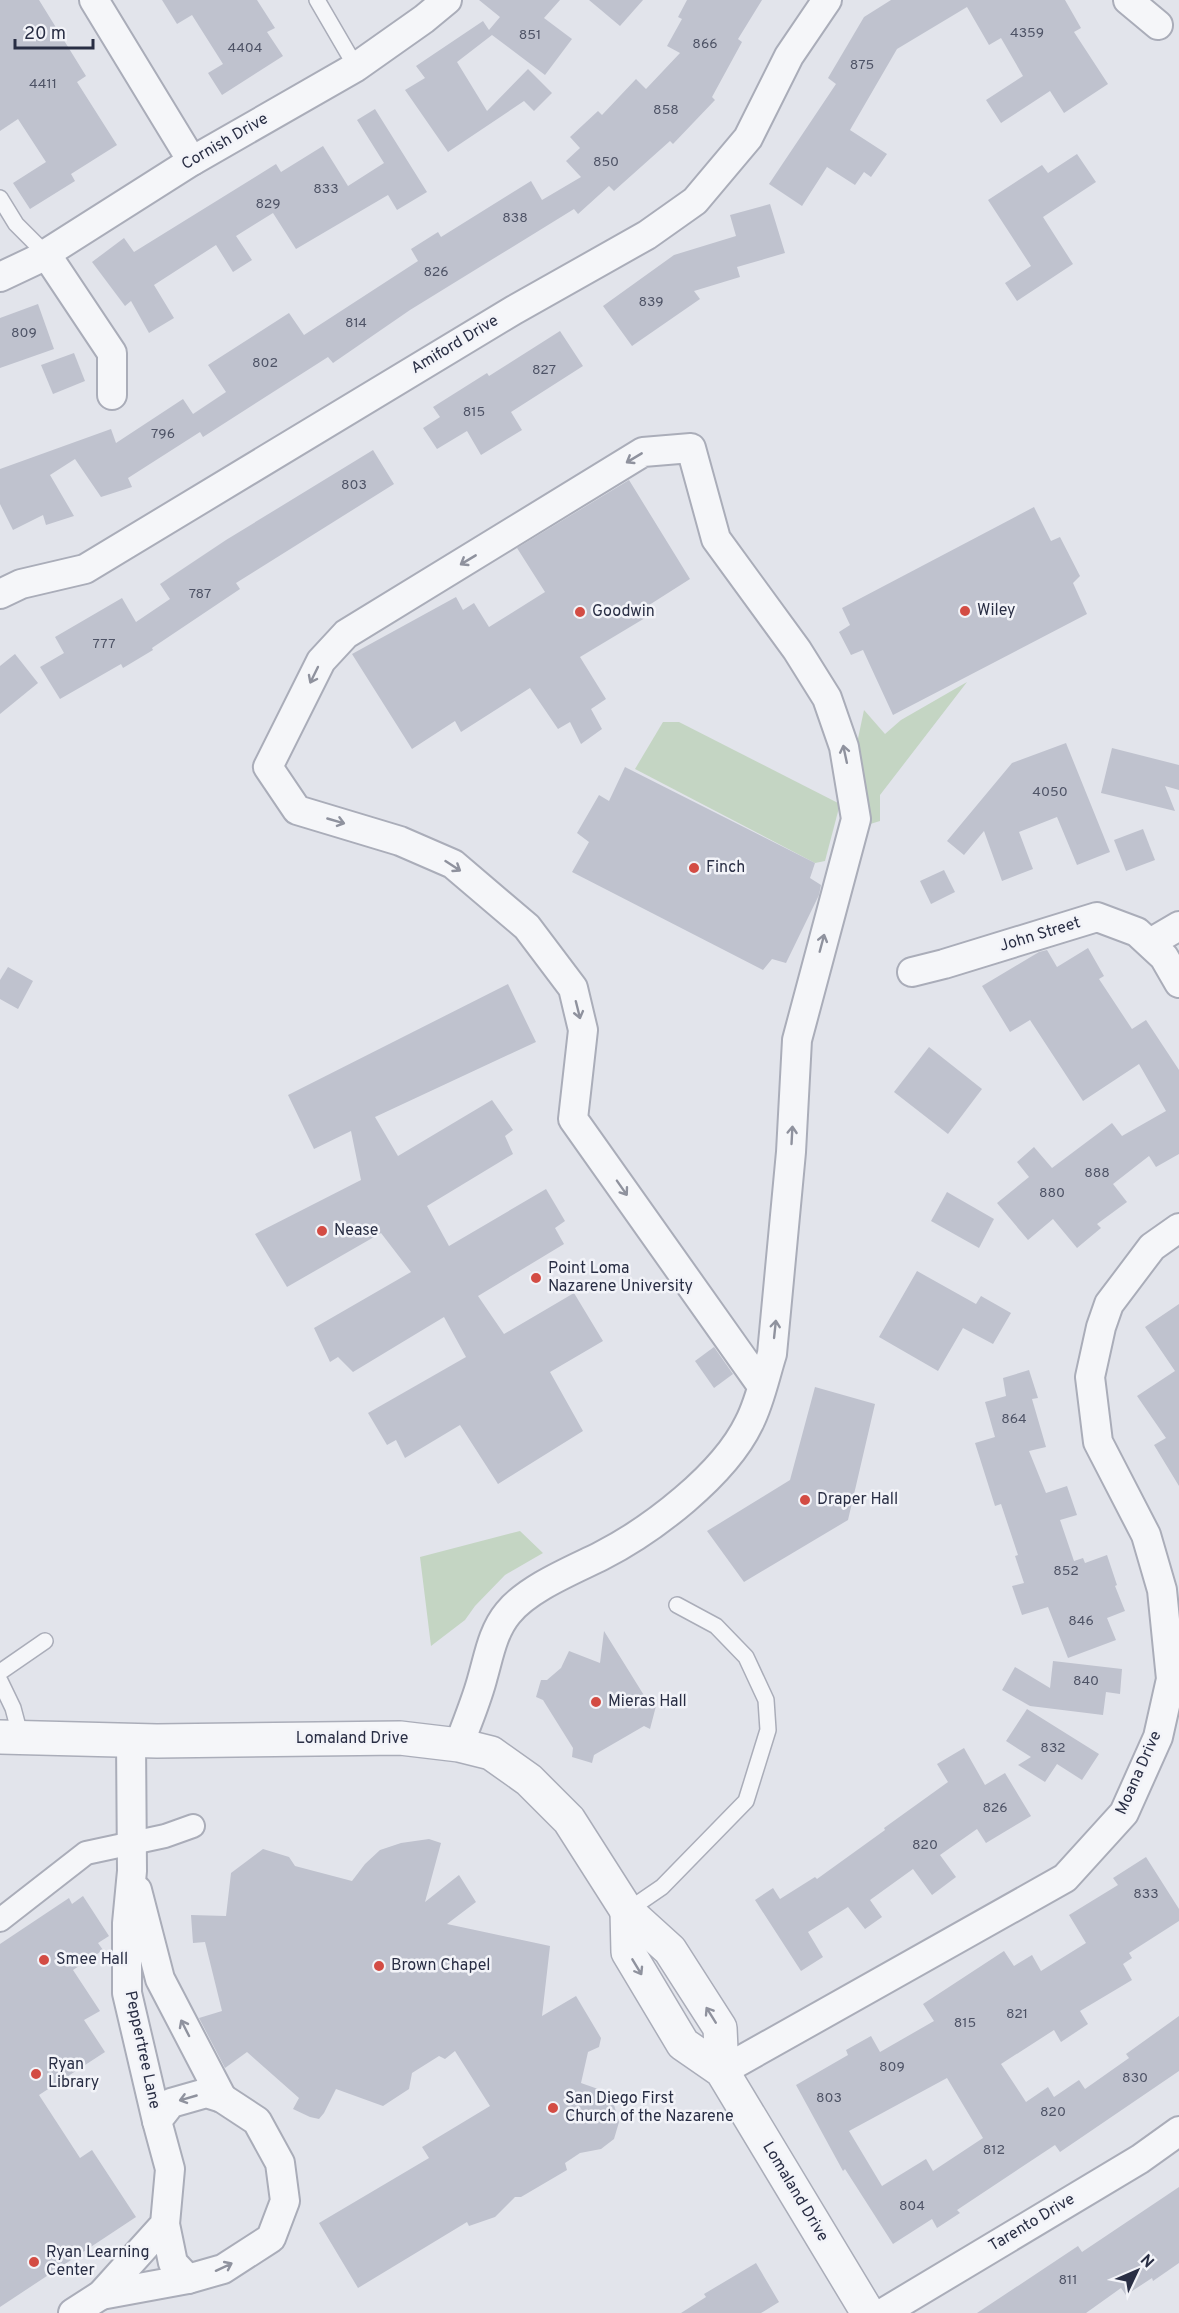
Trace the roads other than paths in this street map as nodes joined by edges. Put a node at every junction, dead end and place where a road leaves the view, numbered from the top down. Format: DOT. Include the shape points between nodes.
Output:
graph roads {
  1 [pos="94,0"];
  2 [pos="317,0"];
  3 [pos="447,0"];
  4 [pos="827,0"];
  5 [pos="1128,0"];
  6 [pos="1158,25"];
  7 [pos="357,67"];
  8 [pos="192,160"];
  9 [pos="0,198"];
  10 [pos="46,254"];
  11 [pos="0,277"];
  12 [pos="112,395"];
  13 [pos="0,594"];
  14 [pos="1179,926"];
  15 [pos="1150,943"];
  16 [pos="912,972"];
  17 [pos="1179,983"];
  18 [pos="1179,1228"];
  19 [pos="762,1386"];
  20 [pos="677,1605"];
  21 [pos="45,1641"];
  22 [pos="0,1672"];
  23 [pos="0,1681"];
  24 [pos="10,1738"];
  25 [pos="131,1740"];
  26 [pos="459,1745"];
  27 [pos="193,1826"];
  28 [pos="132,1842"];
  29 [pos="132,1871"];
  30 [pos="627,1911"];
  31 [pos="0,1920"];
  32 [pos="722,2071"];
  33 [pos="222,2098"];
  34 [pos="157,2121"];
  35 [pos="1179,2131"];
  36 [pos="165,2224"];
  37 [pos="188,2279"];
  38 [pos="101,2295"];
  39 [pos="73,2313"];
  40 [pos="868,2313"];
  41 [pos="883,2313"];
  1 -- 8 [label="street"];
  2 -- 7 [label="lane"];
  3 -- 7 [label="street, Cornish Drive"];
  4 -- 13 [label="street, Amiford Drive" via="789,56 748,138 695,201 657,228 513,310 85,569 21,584"];
  5 -- 6 [label="street"];
  7 -- 8 [label="street, Cornish Drive"];
  8 -- 10 [label="street, Cornish Drive"];
  9 -- 10 [label="lane" via="16,224"];
  10 -- 11 [label="street, Cornish Drive"];
  10 -- 12 [label="street" via="112,353"];
  14 -- 15 [label="street"];
  15 -- 16 [label="street, John Street" via="1137,932 1097,917"];
  15 -- 17 [label="street, John Street" via="1164,957"];
  18 -- 32 [label="street, Moana Drive" via="1152,1247 1109,1304 1090,1377 1098,1443 1146,1536 1162,1590 1171,1679 1158,1737 1124,1813 1065,1878"];
  19 -- 19 [label="street, one-way" via="772,1354 776,1318 797,1040 856,819 844,747 827,698 716,539 691,448 643,452 346,634 321,661 268,767 297,810 400,841 453,864 527,927 573,988 583,1030 573,1119"];
  19 -- 26 [label="street" via="750,1423 728,1457 701,1486 605,1554 539,1587 508,1613 490,1648"];
  20 -- 30 [label="lane" via="716,1626 746,1657 765,1700 768,1730 746,1801 662,1887"];
  21 -- 22 [label="lane"];
  23 -- 24 [label="lane" via="13,1708"];
  24 -- 25 [label="street, Lomaland Drive"];
  25 -- 26 [label="street, Lomaland Drive" via="400,1738"];
  25 -- 28 [label="street, Peppertree Lane"];
  26 -- 30 [label="street, Lomaland Drive" via="491,1753 529,1780 569,1820"];
  27 -- 28 [label="street"];
  28 -- 29 [label="street, Peppertree Lane"];
  28 -- 31 [label="street" via="86,1853"];
  33 -- 29 [label="street, Peppertree Lane, one-way" via="160,1980"];
  29 -- 34 [label="street, Peppertree Lane" via="127,1993"];
  30 -- 32 [label="street, Lomaland Drive" via="670,1950 720,2028"];
  32 -- 40 [label="street, Lomaland Drive"];
  33 -- 34 [label="street, Peppertree Lane, one-way" via="206,2093 171,2103"];
  37 -- 33 [label="street, Peppertree Lane, one-way" via="223,2269 271,2238 285,2200 280,2163 257,2121"];
  34 -- 36 [label="street, Peppertree Lane" via="170,2169"];
  35 -- 41 [label="street, Tarento Drive" via="1140,2159"];
  36 -- 37 [label="street, Peppertree Lane" via="173,2263"];
  36 -- 38 [label="street, Peppertree Lane"];
  37 -- 38 [label="street, Peppertree Lane"];
  38 -- 39 [label="street, Peppertree Lane"];
}
